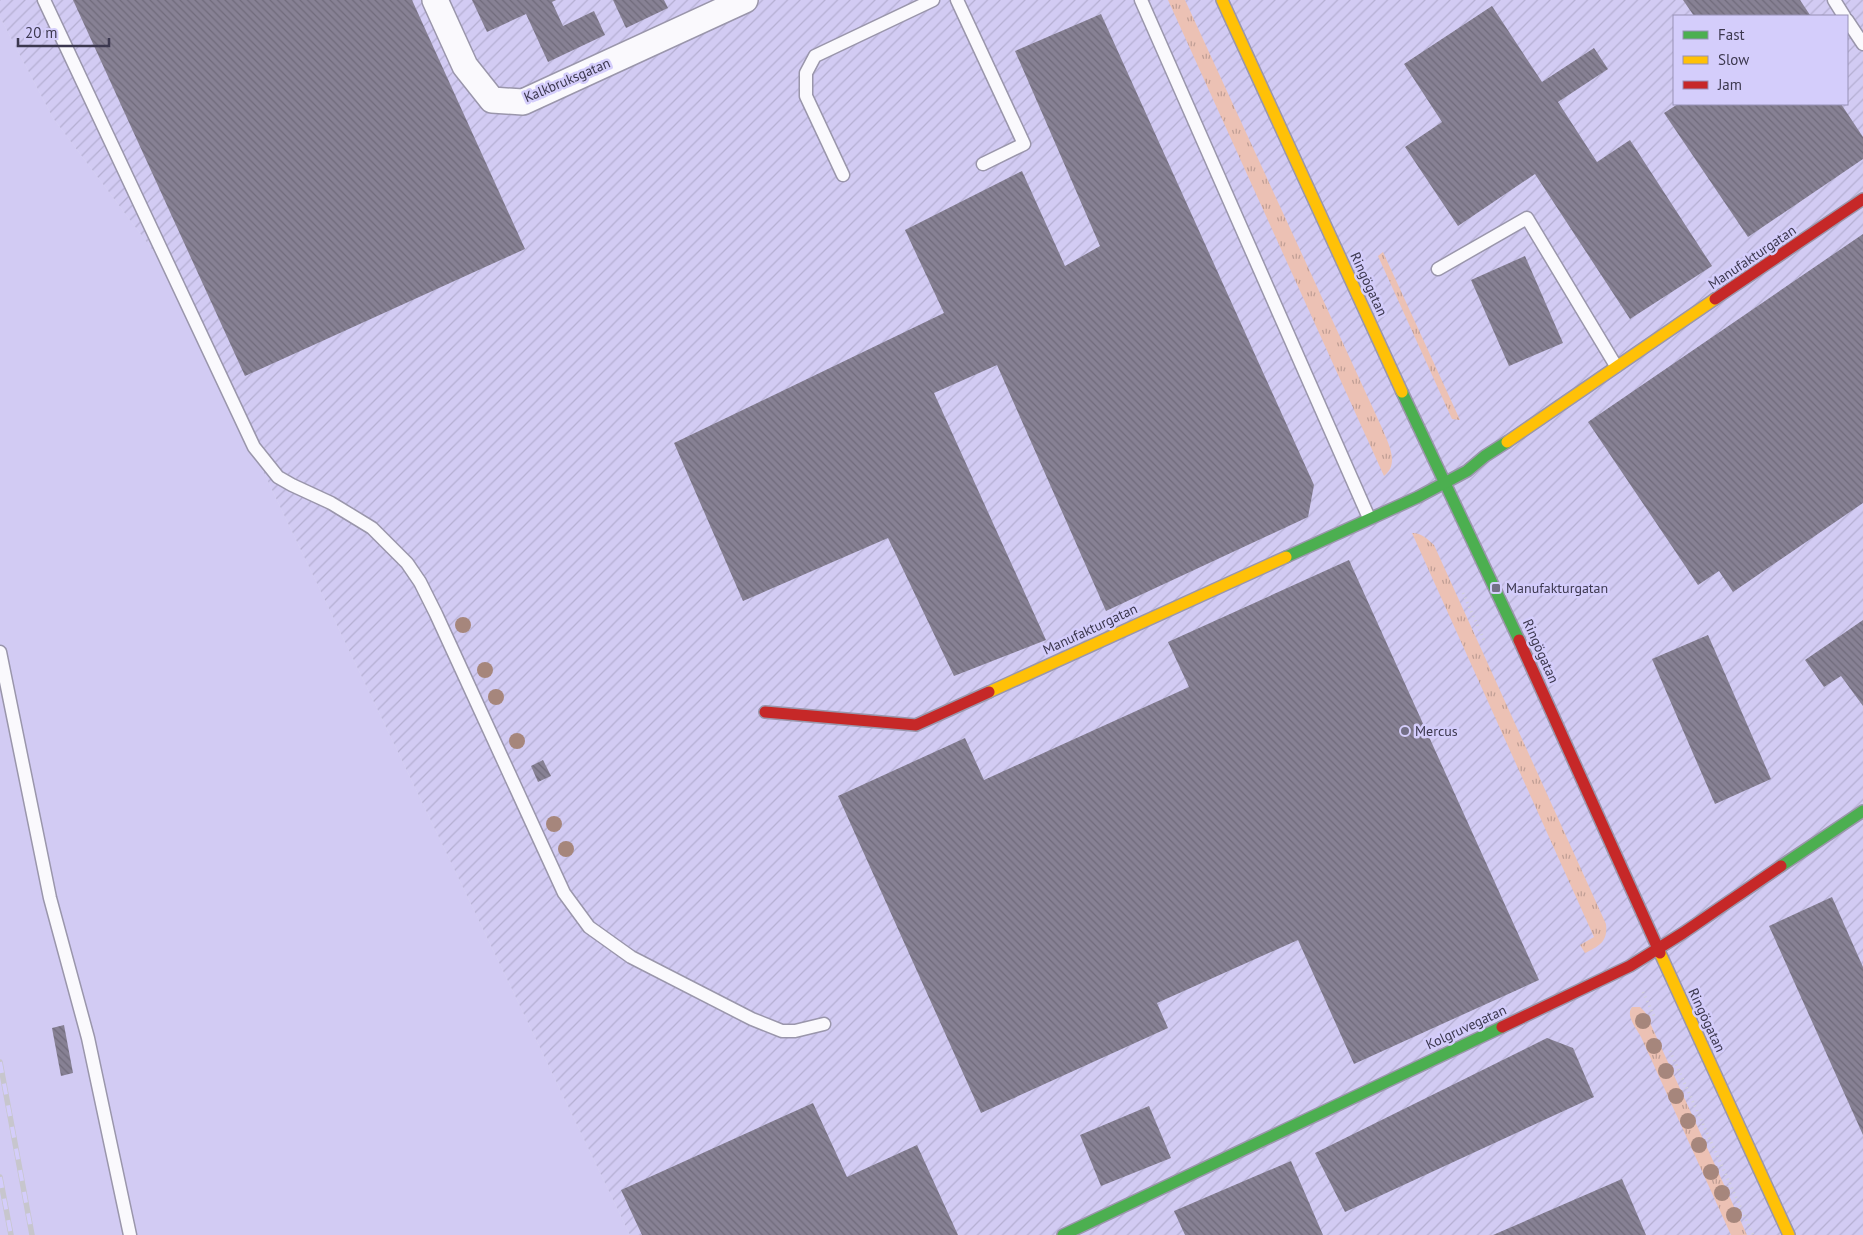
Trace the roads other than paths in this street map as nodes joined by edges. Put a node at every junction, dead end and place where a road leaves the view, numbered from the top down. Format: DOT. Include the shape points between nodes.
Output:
graph roads {
  1 [pos="44,0"];
  2 [pos="435,0"];
  3 [pos="745,0"];
  4 [pos="933,0"];
  5 [pos="957,0"];
  6 [pos="1141,0"];
  7 [pos="1222,0"];
  8 [pos="1834,0"];
  9 [pos="1843,15"];
  10 [pos="1848,22"];
  11 [pos="1863,44"];
  12 [pos="983,164"];
  13 [pos="843,175"];
  14 [pos="1863,199"];
  15 [pos="1438,268"];
  16 [pos="1616,366"];
  17 [pos="1444,482"];
  18 [pos="1369,518"];
  19 [pos="0,652"];
  20 [pos="765,712"];
  21 [pos="1863,811"];
  22 [pos="1658,949"];
  23 [pos="824,1024"];
  24 [pos="130,1235"];
  25 [pos="1063,1235"];
  26 [pos="1789,1235"];
  1 -- 23 [label="lane" via="254,447 278,477 332,503 372,528 407,563 436,614 564,893 589,927 631,957 752,1019 782,1031"];
  2 -- 3 [label="street, Kalkbruksgatan" via="465,66 492,100 523,102"];
  4 -- 13 [label="lane" via="815,56 806,73 806,96"];
  5 -- 12 [label="lane" via="1024,144"];
  6 -- 18 [label="lane"];
  7 -- 17 [label="street, Ringögatan"];
  8 -- 9 [label="lane"];
  10 -- 11 [label="lane"];
  14 -- 16 [label="street, Manufakturgatan"];
  15 -- 16 [label="lane" via="1527,218"];
  16 -- 17 [label="street, Manufakturgatan" via="1467,471"];
  17 -- 18 [label="street, Manufakturgatan"];
  17 -- 22 [label="street, Ringögatan" via="1496,588"];
  18 -- 20 [label="street, Manufakturgatan" via="916,725"];
  19 -- 24 [label="lane" via="50,898 88,1038"];
  21 -- 22 [label="street, Kolgruvegatan"];
  22 -- 25 [label="street, Kolgruvegatan" via="1630,966"];
  22 -- 26 [label="street, Ringögatan"];
}
